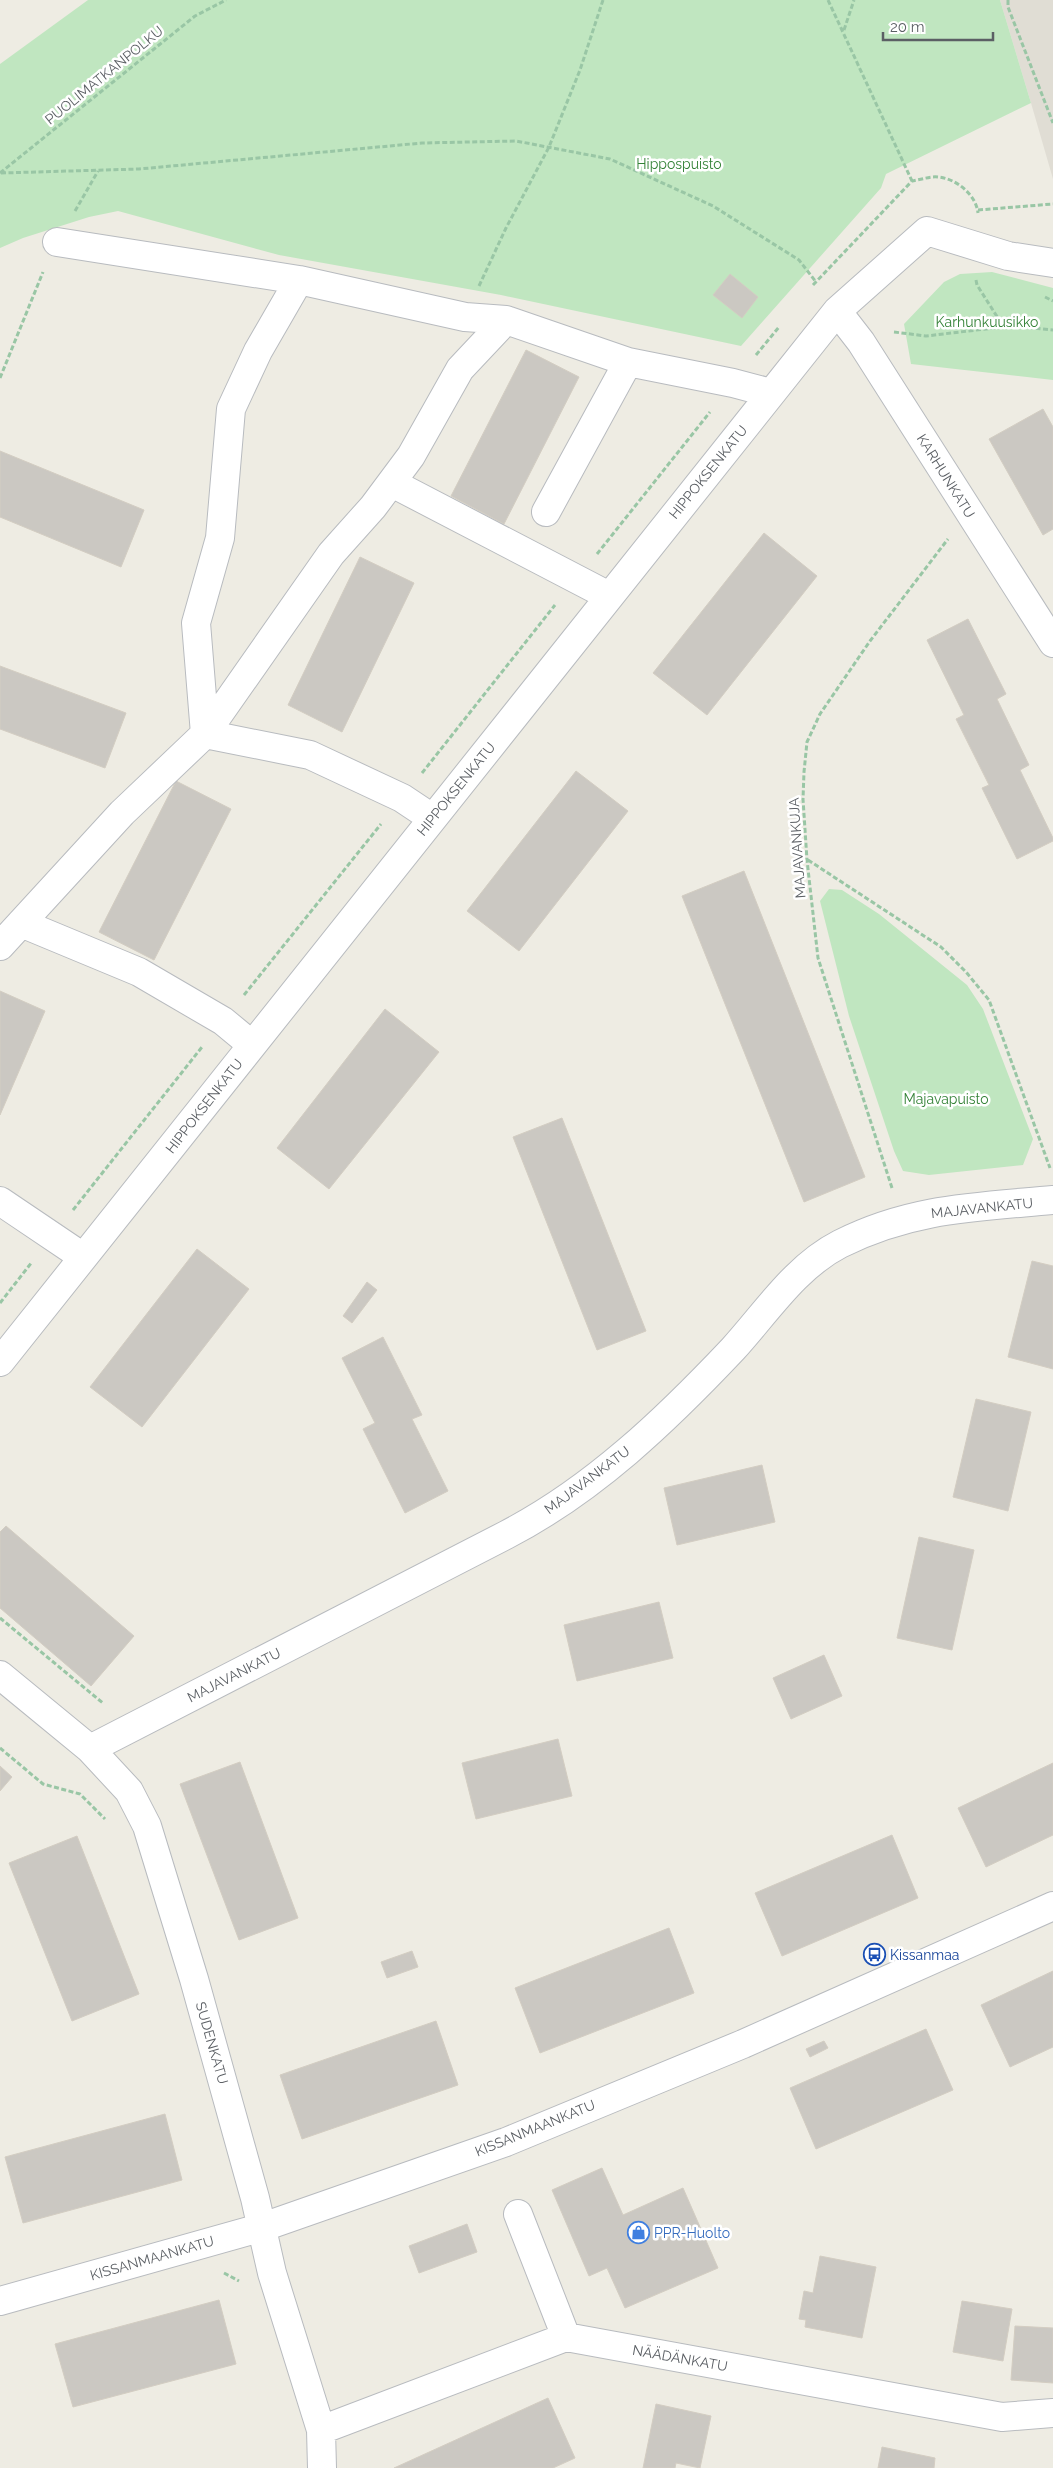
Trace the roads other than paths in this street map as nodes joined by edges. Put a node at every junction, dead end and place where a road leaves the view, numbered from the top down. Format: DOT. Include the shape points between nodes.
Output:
graph roads {
  1 [pos="58,242"];
  2 [pos="1053,263"];
  3 [pos="299,280"];
  4 [pos="837,311"];
  5 [pos="506,320"];
  6 [pos="628,362"];
  7 [pos="771,394"];
  8 [pos="392,483"];
  9 [pos="546,512"];
  10 [pos="609,596"];
  11 [pos="1053,643"];
  12 [pos="205,734"];
  13 [pos="432,818"];
  14 [pos="21,924"];
  15 [pos="0,946"];
  16 [pos="252,1045"];
  17 [pos="1053,1200"];
  18 [pos="0,1201"];
  19 [pos="83,1257"];
  20 [pos="0,1362"];
  21 [pos="0,1675"];
  22 [pos="90,1749"];
  23 [pos="1053,1906"];
  24 [pos="518,2214"];
  25 [pos="263,2227"];
  26 [pos="0,2302"];
  27 [pos="566,2337"];
  28 [pos="1053,2413"];
  29 [pos="321,2430"];
  30 [pos="322,2468"];
  1 -- 3 [label="street"];
  2 -- 4 [label="street, HIPPOKSENKATU" via="1008,256 927,230"];
  3 -- 5 [label="street" via="465,317"];
  3 -- 12 [label="street" via="258,351 231,409 220,538 196,623"];
  4 -- 7 [label="street, HIPPOKSENKATU"];
  4 -- 11 [label="street, KARHUNKATU" via="861,342"];
  5 -- 6 [label="street"];
  5 -- 8 [label="street" via="460,369"];
  6 -- 7 [label="street"];
  6 -- 9 [label="street"];
  7 -- 10 [label="street, HIPPOKSENKATU"];
  8 -- 10 [label="street"];
  8 -- 12 [label="street" via="331,554"];
  10 -- 13 [label="street, HIPPOKSENKATU"];
  12 -- 13 [label="street" via="310,755 402,798"];
  12 -- 14 [label="street" via="122,813"];
  13 -- 16 [label="street, HIPPOKSENKATU"];
  14 -- 15 [label="street"];
  14 -- 16 [label="street" via="139,972 223,1020"];
  16 -- 19 [label="street, HIPPOKSENKATU"];
  17 -- 22 [label="street, MAJAVANKATU" via="943,1210 872,1230 838,1245 806,1269 671,1413 608,1468 549,1509 512,1532"];
  18 -- 19 [label="street"];
  19 -- 20 [label="street, HIPPOKSENKATU"];
  21 -- 22 [label="street, SUDENKATU"];
  22 -- 25 [label="street, SUDENKATU" via="129,1792 147,1826 194,1979"];
  23 -- 25 [label="street, KISSANMAANKATU" via="743,2044 506,2142"];
  24 -- 27 [label="street"];
  25 -- 26 [label="street, KISSANMAANKATU"];
  25 -- 29 [label="street, SUDENKATU" via="272,2273"];
  27 -- 28 [label="street, NÄÄDÄNKATU" via="1002,2417"];
  27 -- 29 [label="street"];
  29 -- 30 [label="street, SUDENKATU"];
}
